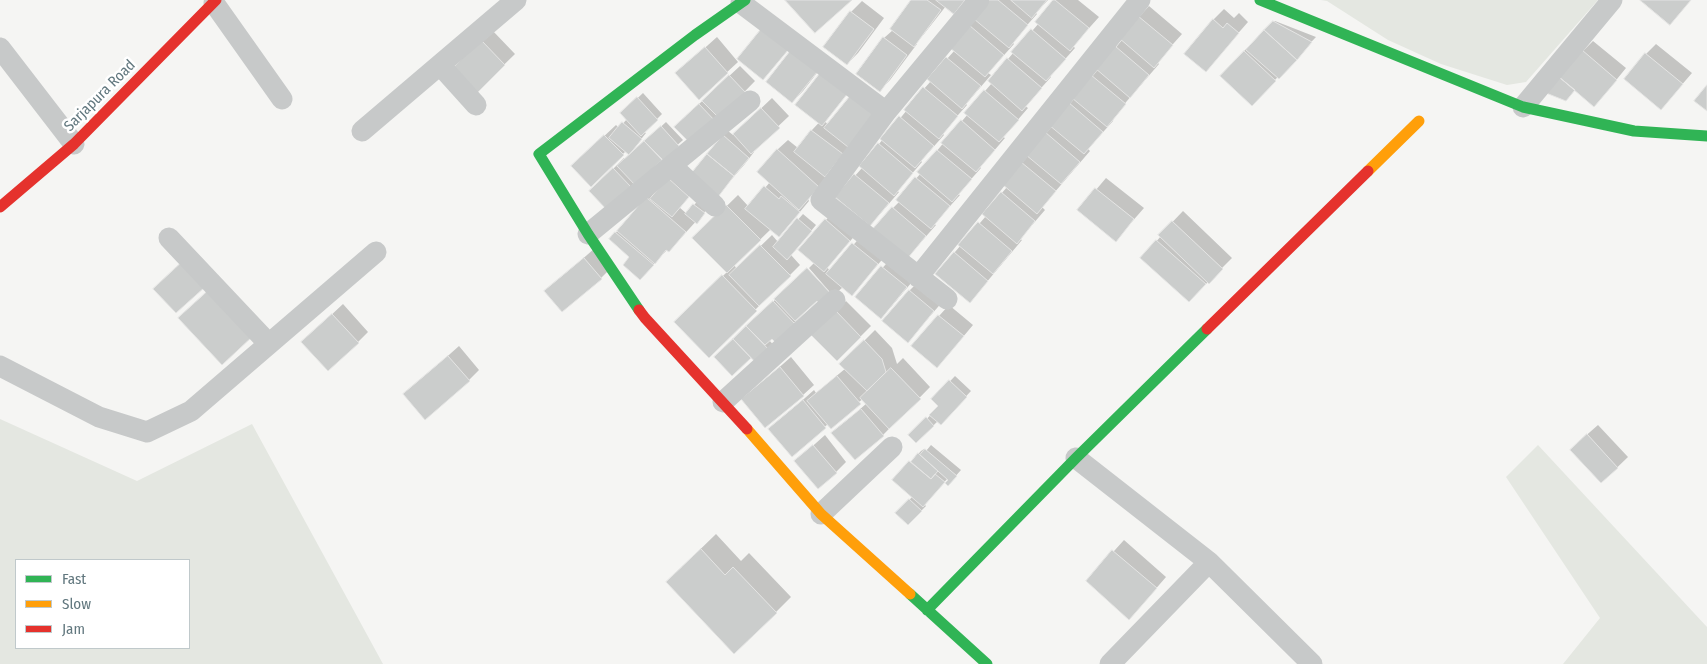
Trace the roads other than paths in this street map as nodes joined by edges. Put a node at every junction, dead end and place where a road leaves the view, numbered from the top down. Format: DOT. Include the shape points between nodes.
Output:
graph roads {
  1 [pos="516,0"];
  2 [pos="979,0"];
  3 [pos="1140,0"];
  4 [pos="1260,0"];
  5 [pos="1612,0"];
  6 [pos="215,1"];
  7 [pos="743,2"];
  8 [pos="0,48"];
  9 [pos="440,65"];
  10 [pos="282,99"];
  11 [pos="750,101"];
  12 [pos="476,105"];
  13 [pos="1523,107"];
  14 [pos="886,112"];
  15 [pos="1419,121"];
  16 [pos="362,131"];
  17 [pos="1707,136"];
  18 [pos="74,144"];
  19 [pos="672,166"];
  20 [pos="0,206"];
  21 [pos="715,206"];
  22 [pos="588,234"];
  23 [pos="169,238"];
  24 [pos="376,252"];
  25 [pos="918,277"];
  26 [pos="835,300"];
  27 [pos="947,300"];
  28 [pos="269,344"];
  29 [pos="0,366"];
  30 [pos="723,402"];
  31 [pos="892,447"];
  32 [pos="1076,458"];
  33 [pos="821,514"];
  34 [pos="1209,562"];
  35 [pos="927,610"];
  36 [pos="987,664"];
  37 [pos="1110,664"];
  38 [pos="1312,664"];
  1 -- 9 [label="street"];
  2 -- 14 [label="street"];
  3 -- 25 [label="street"];
  4 -- 13 [label="street"];
  5 -- 13 [label="street"];
  6 -- 10 [label="street"];
  6 -- 18 [label="street, Sarjapura Road"];
  7 -- 14 [label="street"];
  7 -- 22 [label="street" via="538,154"];
  8 -- 18 [label="street"];
  9 -- 12 [label="street"];
  9 -- 16 [label="street"];
  11 -- 19 [label="street"];
  13 -- 17 [label="street" via="1634,131"];
  14 -- 25 [label="street" via="821,200"];
  15 -- 32 [label="street"];
  18 -- 20 [label="street, Sarjapura Road"];
  19 -- 21 [label="street"];
  19 -- 22 [label="street"];
  22 -- 30 [label="street" via="646,318"];
  23 -- 28 [label="street"];
  24 -- 28 [label="street"];
  25 -- 27 [label="street"];
  26 -- 30 [label="street"];
  28 -- 29 [label="street" via="191,411 146,432 99,417"];
  30 -- 33 [label="street"];
  31 -- 33 [label="street"];
  32 -- 34 [label="street"];
  32 -- 35 [label="street"];
  33 -- 35 [label="street"];
  34 -- 37 [label="street"];
  34 -- 38 [label="street"];
  35 -- 36 [label="street"];
}
